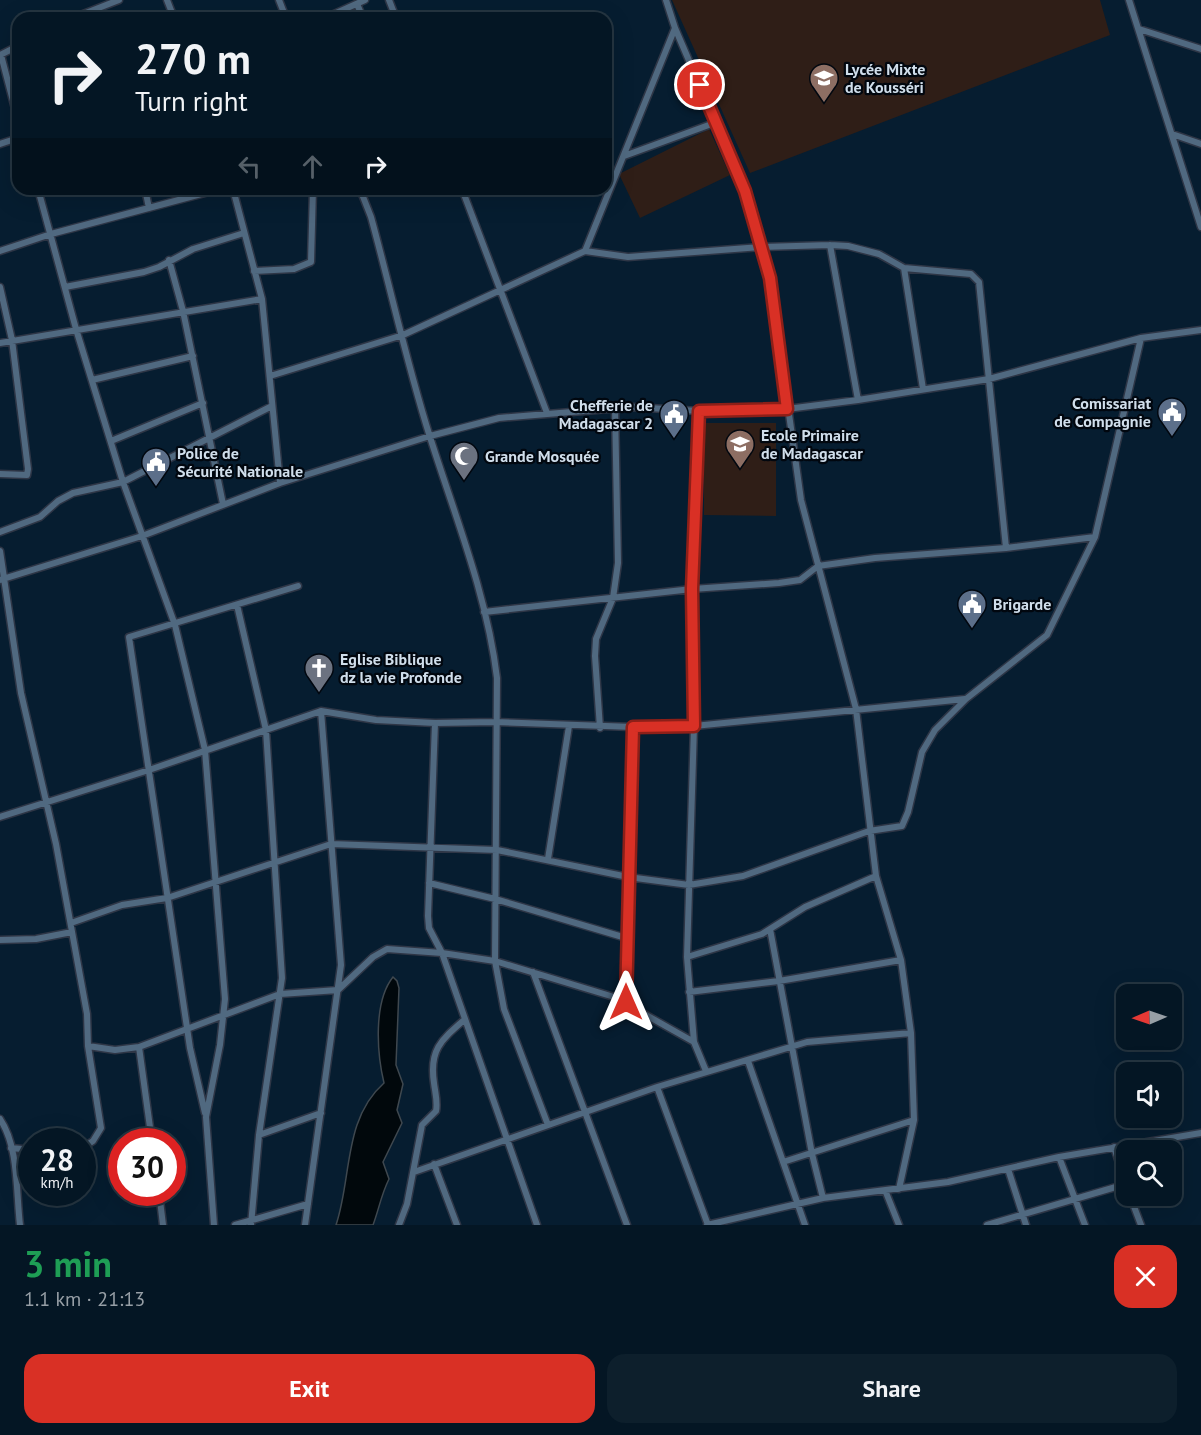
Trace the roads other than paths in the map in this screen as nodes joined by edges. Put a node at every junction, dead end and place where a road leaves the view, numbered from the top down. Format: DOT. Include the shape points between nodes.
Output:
graph roads {
  1 [pos="119,0"];
  2 [pos="365,0"];
  3 [pos="666,0"];
  4 [pos="1129,0"];
  5 [pos="357,4"];
  6 [pos="88,12"];
  7 [pos="339,12"];
  8 [pos="360,12"];
  9 [pos="675,28"];
  10 [pos="1139,29"];
  11 [pos="1201,49"];
  12 [pos="1,55"];
  13 [pos="12,97"];
  14 [pos="717,122"];
  15 [pos="1172,134"];
  16 [pos="1201,144"];
  17 [pos="624,156"];
  18 [pos="612,185"];
  19 [pos="40,195"];
  20 [pos="146,195"];
  21 [pos="198,195"];
  22 [pos="234,195"];
  23 [pos="313,195"];
  24 [pos="362,195"];
  25 [pos="464,195"];
  26 [pos="608,195"];
  27 [pos="149,208"];
  28 [pos="1201,227"];
  29 [pos="244,233"];
  30 [pos="51,234"];
  31 [pos="830,245"];
  32 [pos="760,247"];
  33 [pos="0,251"];
  34 [pos="585,251"];
  35 [pos="169,260"];
  36 [pos="904,267"];
  37 [pos="254,271"];
  38 [pos="0,287"];
  39 [pos="65,287"];
  40 [pos="501,291"];
  41 [pos="262,299"];
  42 [pos="183,311"];
  43 [pos="76,329"];
  44 [pos="1201,330"];
  45 [pos="403,335"];
  46 [pos="1141,338"];
  47 [pos="12,340"];
  48 [pos="0,343"];
  49 [pos="193,356"];
  50 [pos="270,376"];
  51 [pos="989,378"];
  52 [pos="92,380"];
  53 [pos="923,389"];
  54 [pos="858,400"];
  55 [pos="203,404"];
  56 [pos="272,406"];
  57 [pos="615,408"];
  58 [pos="787,409"];
  59 [pos="699,411"];
  60 [pos="546,413"];
  61 [pos="430,436"];
  62 [pos="210,438"];
  63 [pos="111,441"];
  64 [pos="0,474"];
  65 [pos="123,482"];
  66 [pos="280,483"];
  67 [pos="223,504"];
  68 [pos="0,532"];
  69 [pos="142,536"];
  70 [pos="1095,537"];
  71 [pos="1006,548"];
  72 [pos="0,551"];
  73 [pos="818,566"];
  74 [pos="2,580"];
  75 [pos="298,586"];
  76 [pos="692,589"];
  77 [pos="613,598"];
  78 [pos="237,605"];
  79 [pos="484,612"];
  80 [pos="175,625"];
  81 [pos="966,699"];
  82 [pos="856,709"];
  83 [pos="321,711"];
  84 [pos="495,722"];
  85 [pos="435,723"];
  86 [pos="569,726"];
  87 [pos="694,726"];
  88 [pos="633,727"];
  89 [pos="600,728"];
  90 [pos="266,730"];
  91 [pos="205,750"];
  92 [pos="149,770"];
  93 [pos="46,804"];
  94 [pos="0,817"];
  95 [pos="869,831"];
  96 [pos="332,844"];
  97 [pos="429,847"];
  98 [pos="497,850"];
  99 [pos="548,859"];
  100 [pos="274,863"];
  101 [pos="876,876"];
  102 [pos="628,877"];
  103 [pos="215,883"];
  104 [pos="429,883"];
  105 [pos="689,885"];
  106 [pos="167,898"];
  107 [pos="495,899"];
  108 [pos="71,923"];
  109 [pos="770,929"];
  110 [pos="72,932"];
  111 [pos="626,938"];
  112 [pos="0,940"];
  113 [pos="442,953"];
  114 [pos="687,957"];
  115 [pos="901,960"];
  116 [pos="495,961"];
  117 [pos="533,972"];
  118 [pos="779,981"];
  119 [pos="338,990"];
  120 [pos="689,992"];
  121 [pos="280,994"];
  122 [pos="626,1002"];
  123 [pos="224,1017"];
  124 [pos="464,1020"];
  125 [pos="187,1029"];
  126 [pos="911,1033"];
  127 [pos="694,1042"];
  128 [pos="88,1046"];
  129 [pos="139,1047"];
  130 [pos="791,1049"];
  131 [pos="748,1061"];
  132 [pos="706,1071"];
  133 [pos="657,1087"];
  134 [pos="584,1112"];
  135 [pos="321,1113"];
  136 [pos="206,1117"];
  137 [pos="0,1119"];
  138 [pos="914,1120"];
  139 [pos="548,1125"];
  140 [pos="150,1128"];
  141 [pos="1201,1133"];
  142 [pos="259,1135"];
  143 [pos="96,1136"];
  144 [pos="506,1140"];
  145 [pos="1114,1147"];
  146 [pos="11,1148"];
  147 [pos="18,1149"];
  148 [pos="1116,1153"];
  149 [pos="812,1154"];
  150 [pos="1059,1157"];
  151 [pos="783,1161"];
  152 [pos="435,1164"];
  153 [pos="1008,1169"];
  154 [pos="414,1172"];
  155 [pos="1116,1188"];
  156 [pos="899,1189"];
  157 [pos="885,1190"];
  158 [pos="823,1198"];
  159 [pos="1075,1199"];
  160 [pos="798,1203"];
  161 [pos="308,1204"];
  162 [pos="161,1206"];
  163 [pos="1134,1206"];
  164 [pos="1022,1214"];
  165 [pos="251,1222"];
  166 [pos="730,1222"];
  167 [pos="20,1225"];
  168 [pos="163,1225"];
  169 [pos="214,1225"];
  170 [pos="235,1225"];
  171 [pos="305,1225"];
  172 [pos="399,1225"];
  173 [pos="457,1225"];
  174 [pos="537,1225"];
  175 [pos="627,1225"];
  176 [pos="707,1225"];
  177 [pos="805,1225"];
  178 [pos="899,1225"];
  179 [pos="987,1225"];
  180 [pos="1026,1225"];
  181 [pos="1084,1225"];
  182 [pos="1141,1225"];
  1 -- 6 [label="street"];
  2 -- 5 [label="street"];
  3 -- 9 [label="street"];
  4 -- 10 [label="street"];
  5 -- 7 [label="street"];
  5 -- 8 [label="street"];
  9 -- 14 [label="street"];
  9 -- 17 [label="street"];
  10 -- 11 [label="street"];
  10 -- 15 [label="street"];
  12 -- 13 [label="street"];
  14 -- 17 [label="street"];
  14 -- 32 [label="street" via="745,191"];
  15 -- 16 [label="street"];
  15 -- 28 [label="street"];
  17 -- 18 [label="street"];
  19 -- 30 [label="street"];
  20 -- 27 [label="street"];
  21 -- 27 [label="street"];
  22 -- 29 [label="street"];
  23 -- 37 [label="street" via="311,262 294,269"];
  24 -- 45 [label="street"];
  25 -- 40 [label="street"];
  26 -- 34 [label="street"];
  27 -- 30 [label="street"];
  29 -- 35 [label="street"];
  29 -- 37 [label="street"];
  30 -- 33 [label="street"];
  30 -- 39 [label="street"];
  31 -- 32 [label="street"];
  31 -- 36 [label="street" via="879,254"];
  31 -- 54 [label="street"];
  32 -- 34 [label="street" via="628,257"];
  32 -- 58 [label="street" via="776,310"];
  34 -- 40 [label="street"];
  35 -- 39 [label="street" via="144,272"];
  35 -- 42 [label="street"];
  36 -- 51 [label="street" via="976,277"];
  36 -- 53 [label="street"];
  37 -- 41 [label="street"];
  38 -- 47 [label="street"];
  39 -- 43 [label="street"];
  40 -- 45 [label="street"];
  40 -- 60 [label="street"];
  41 -- 42 [label="street"];
  41 -- 50 [label="street"];
  42 -- 43 [label="street"];
  42 -- 49 [label="street"];
  43 -- 47 [label="street"];
  43 -- 52 [label="street"];
  44 -- 46 [label="street"];
  45 -- 50 [label="street"];
  45 -- 61 [label="street"];
  46 -- 51 [label="street"];
  46 -- 70 [label="street"];
  47 -- 48 [label="street"];
  47 -- 64 [label="street" via="28,469 27,475"];
  49 -- 52 [label="street"];
  49 -- 55 [label="street"];
  50 -- 56 [label="street"];
  51 -- 53 [label="street"];
  51 -- 71 [label="street"];
  52 -- 63 [label="street"];
  53 -- 54 [label="street"];
  54 -- 58 [label="street"];
  55 -- 62 [label="street"];
  55 -- 63 [label="street"];
  56 -- 62 [label="street"];
  56 -- 66 [label="street"];
  57 -- 59 [label="street"];
  57 -- 60 [label="street"];
  57 -- 77 [label="street" via="618,563"];
  58 -- 59 [label="street"];
  58 -- 73 [label="street" via="801,500"];
  59 -- 76 [label="street"];
  60 -- 61 [label="street" via="499,418"];
  61 -- 66 [label="street"];
  61 -- 79 [label="street"];
  62 -- 65 [label="street"];
  62 -- 67 [label="street"];
  63 -- 65 [label="street"];
  65 -- 68 [label="street" via="73,493 40,517"];
  65 -- 69 [label="street"];
  66 -- 67 [label="street"];
  67 -- 69 [label="street"];
  69 -- 74 [label="street"];
  69 -- 80 [label="street"];
  70 -- 71 [label="street"];
  70 -- 81 [label="street" via="1047,635"];
  71 -- 73 [label="street"];
  72 -- 74 [label="street"];
  73 -- 76 [label="street" via="800,579"];
  73 -- 82 [label="street"];
  74 -- 93 [label="street" via="21,693"];
  75 -- 78 [label="street"];
  76 -- 77 [label="street"];
  76 -- 87 [label="street"];
  77 -- 79 [label="street"];
  77 -- 89 [label="street" via="596,639"];
  78 -- 80 [label="street"];
  78 -- 90 [label="street"];
  79 -- 84 [label="street" via="497,678"];
  80 -- 91 [label="street"];
  80 -- 92 [label="street" via="129,638"];
  81 -- 82 [label="street"];
  81 -- 95 [label="street" via="935,730 922,752 902,826"];
  82 -- 87 [label="street"];
  82 -- 95 [label="street"];
  83 -- 85 [label="street" via="376,720"];
  83 -- 90 [label="street"];
  83 -- 96 [label="street"];
  84 -- 85 [label="street"];
  84 -- 86 [label="street"];
  84 -- 98 [label="street"];
  85 -- 97 [label="street"];
  86 -- 89 [label="street"];
  86 -- 99 [label="street"];
  87 -- 88 [label="street"];
  87 -- 105 [label="street"];
  88 -- 89 [label="street"];
  88 -- 102 [label="street"];
  90 -- 91 [label="street"];
  90 -- 100 [label="street"];
  91 -- 92 [label="street"];
  91 -- 103 [label="street"];
  92 -- 93 [label="street"];
  92 -- 106 [label="street"];
  93 -- 94 [label="street"];
  93 -- 108 [label="street"];
  95 -- 101 [label="street"];
  95 -- 105 [label="street" via="760,872"];
  96 -- 97 [label="street"];
  96 -- 100 [label="street"];
  96 -- 119 [label="street" via="341,965"];
  97 -- 98 [label="street"];
  97 -- 104 [label="street"];
  98 -- 99 [label="street"];
  98 -- 107 [label="street"];
  99 -- 102 [label="street"];
  100 -- 103 [label="street"];
  100 -- 121 [label="street"];
  101 -- 109 [label="street" via="805,907"];
  101 -- 115 [label="street"];
  102 -- 105 [label="street"];
  102 -- 111 [label="street"];
  103 -- 106 [label="street"];
  103 -- 123 [label="street"];
  104 -- 107 [label="street"];
  104 -- 113 [label="street" via="429,927"];
  105 -- 114 [label="street"];
  106 -- 108 [label="street" via="123,905"];
  106 -- 125 [label="street"];
  107 -- 111 [label="street"];
  107 -- 116 [label="street"];
  108 -- 110 [label="street"];
  109 -- 114 [label="street"];
  109 -- 118 [label="street"];
  110 -- 112 [label="street"];
  110 -- 128 [label="street" via="87,1014"];
  111 -- 122 [label="street"];
  113 -- 116 [label="street"];
  113 -- 119 [label="street" via="387,949"];
  113 -- 124 [label="street"];
  114 -- 120 [label="street"];
  115 -- 118 [label="street"];
  115 -- 126 [label="street"];
  116 -- 117 [label="street"];
  116 -- 139 [label="street" via="504,1009"];
  117 -- 122 [label="street"];
  117 -- 134 [label="street"];
  118 -- 120 [label="street"];
  118 -- 130 [label="street"];
  119 -- 121 [label="street"];
  119 -- 135 [label="street"];
  120 -- 127 [label="street"];
  121 -- 123 [label="street"];
  121 -- 142 [label="street"];
  122 -- 127 [label="street"];
  123 -- 125 [label="street"];
  123 -- 136 [label="street"];
  124 -- 144 [label="street"];
  124 -- 154 [label="street" via="433,1056 436,1111 422,1125"];
  125 -- 129 [label="street"];
  125 -- 136 [label="street"];
  126 -- 130 [label="street" via="818,1040"];
  126 -- 138 [label="street"];
  127 -- 132 [label="street"];
  128 -- 129 [label="street" via="115,1050"];
  128 -- 143 [label="street" via="101,1128"];
  129 -- 140 [label="street"];
  130 -- 131 [label="street"];
  130 -- 149 [label="street"];
  131 -- 132 [label="street"];
  131 -- 151 [label="street"];
  132 -- 133 [label="street"];
  133 -- 134 [label="street"];
  133 -- 176 [label="street"];
  134 -- 139 [label="street"];
  134 -- 175 [label="street"];
  135 -- 142 [label="street"];
  135 -- 161 [label="street"];
  136 -- 169 [label="street"];
  137 -- 146 [label="street"];
  138 -- 149 [label="street"];
  138 -- 156 [label="street"];
  139 -- 144 [label="street"];
  141 -- 145 [label="street"];
  142 -- 165 [label="street"];
  144 -- 152 [label="street"];
  144 -- 174 [label="street"];
  145 -- 148 [label="street"];
  145 -- 150 [label="street"];
  146 -- 147 [label="street"];
  146 -- 167 [label="street"];
  149 -- 151 [label="street"];
  149 -- 158 [label="street"];
  150 -- 153 [label="street"];
  150 -- 159 [label="street"];
  151 -- 160 [label="street"];
  152 -- 154 [label="street"];
  152 -- 173 [label="street"];
  153 -- 156 [label="street"];
  153 -- 164 [label="street"];
  154 -- 172 [label="street"];
  155 -- 159 [label="street"];
  156 -- 157 [label="street"];
  157 -- 158 [label="street"];
  157 -- 178 [label="street"];
  158 -- 160 [label="street"];
  159 -- 164 [label="street"];
  159 -- 181 [label="street"];
  160 -- 166 [label="street"];
  160 -- 177 [label="street"];
  161 -- 165 [label="street"];
  161 -- 171 [label="street"];
  162 -- 168 [label="street"];
  163 -- 182 [label="street"];
  164 -- 179 [label="street"];
  164 -- 180 [label="street"];
  165 -- 170 [label="street"];
  166 -- 176 [label="street"];
}
